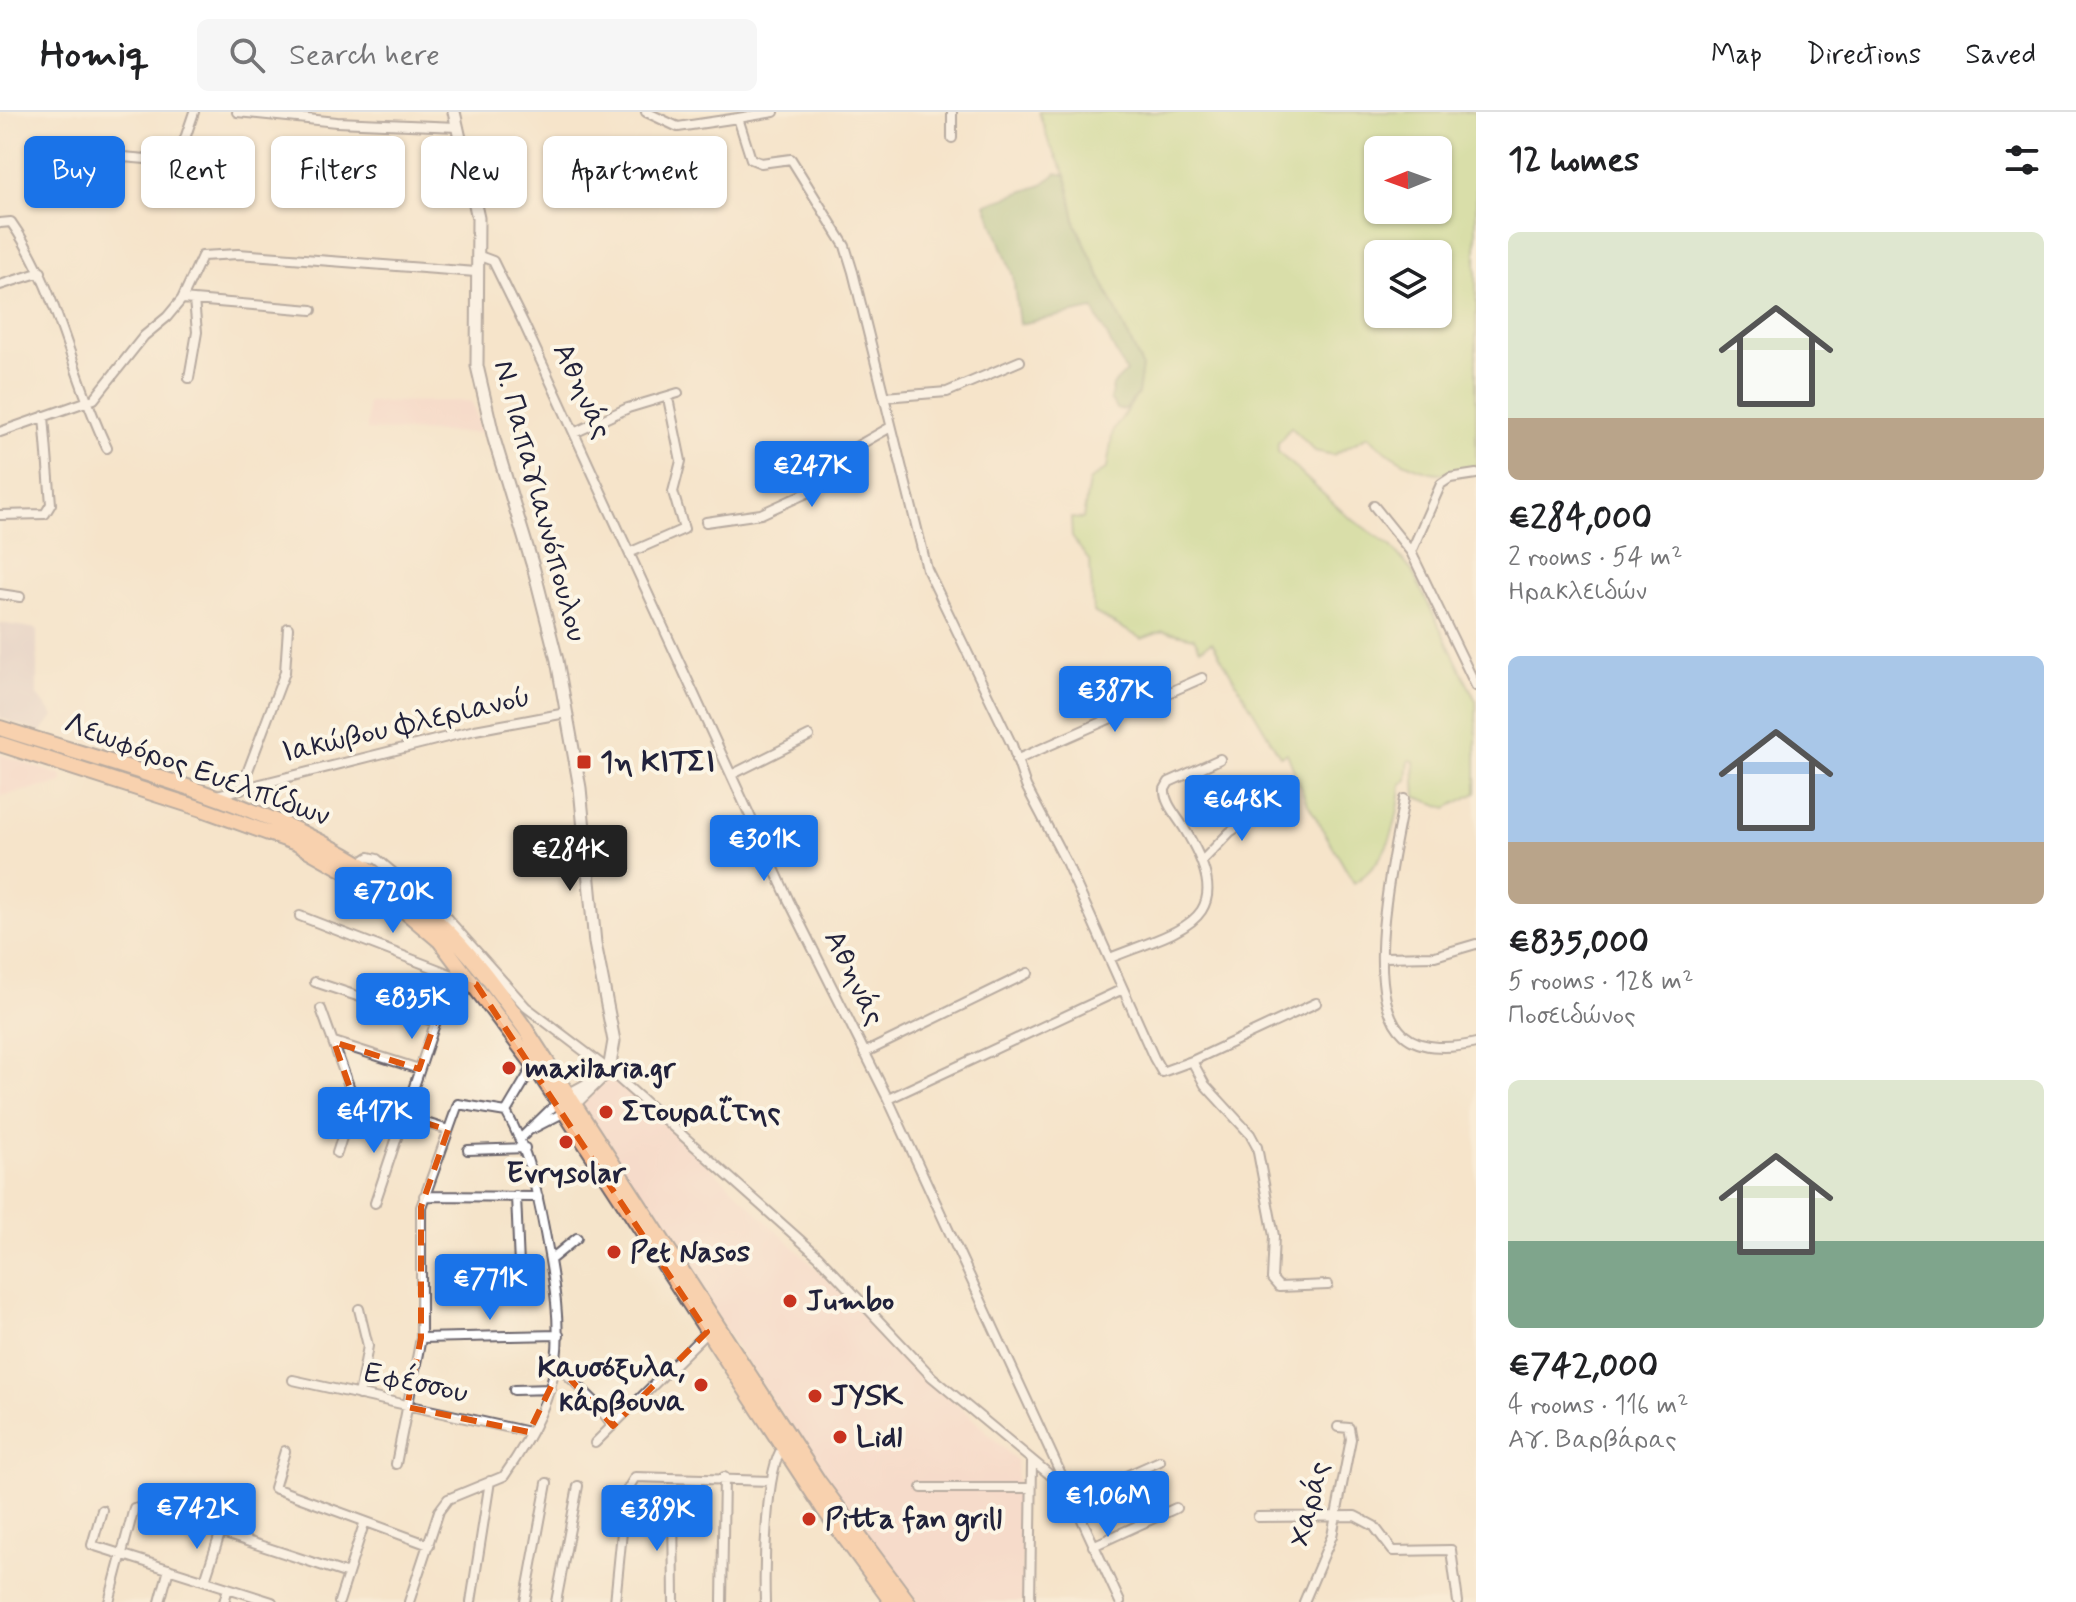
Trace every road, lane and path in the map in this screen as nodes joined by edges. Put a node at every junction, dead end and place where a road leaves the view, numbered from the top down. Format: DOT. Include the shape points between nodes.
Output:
graph roads {
  1 [pos="194,112"];
  2 [pos="237,112"];
  3 [pos="454,112"];
  4 [pos="646,112"];
  5 [pos="774,112"];
  6 [pos="952,112"];
  7 [pos="738,118"];
  8 [pos="457,127"];
  9 [pos="952,138"];
  10 [pos="125,157"];
  11 [pos="0,223"];
  12 [pos="477,255"];
  13 [pos="41,272"];
  14 [pos="476,272"];
  15 [pos="0,285"];
  16 [pos="182,299"];
  17 [pos="194,300"];
  18 [pos="312,310"];
  19 [pos="1020,361"];
  20 [pos="189,378"];
  21 [pos="678,393"];
  22 [pos="884,397"];
  23 [pos="669,403"];
  24 [pos="86,404"];
  25 [pos="44,416"];
  26 [pos="889,428"];
  27 [pos="0,432"];
  28 [pos="574,433"];
  29 [pos="107,448"];
  30 [pos="1476,474"];
  31 [pos="1374,506"];
  32 [pos="0,515"];
  33 [pos="706,522"];
  34 [pos="631,552"];
  35 [pos="1411,552"];
  36 [pos="0,594"];
  37 [pos="20,597"];
  38 [pos="288,628"];
  39 [pos="1202,678"];
  40 [pos="1476,686"];
  41 [pos="566,713"];
  42 [pos="0,728"];
  43 [pos="809,736"];
  44 [pos="0,744"];
  45 [pos="1220,759"];
  46 [pos="1016,760"];
  47 [pos="733,774"];
  48 [pos="241,789"];
  49 [pos="210,797"];
  50 [pos="1404,799"];
  51 [pos="1266,809"];
  52 [pos="1203,860"];
  53 [pos="360,863"];
  54 [pos="300,916"];
  55 [pos="1476,944"];
  56 [pos="1382,957"];
  57 [pos="1110,958"];
  58 [pos="1028,973"];
  59 [pos="451,976"];
  60 [pos="315,982"];
  61 [pos="476,984"];
  62 [pos="1123,989"];
  63 [pos="1316,1003"];
  64 [pos="321,1009"];
  65 [pos="435,1022"];
  66 [pos="334,1042"];
  67 [pos="1476,1043"];
  68 [pos="864,1053"];
  69 [pos="1192,1061"];
  70 [pos="534,1065"];
  71 [pos="419,1069"];
  72 [pos="605,1074"];
  73 [pos="888,1099"];
  74 [pos="354,1100"];
  75 [pos="566,1103"];
  76 [pos="506,1112"];
  77 [pos="403,1117"];
  78 [pos="448,1130"];
  79 [pos="521,1138"];
  80 [pos="525,1148"];
  81 [pos="468,1150"];
  82 [pos="337,1153"];
  83 [pos="424,1196"];
  84 [pos="516,1196"];
  85 [pos="538,1197"];
  86 [pos="375,1203"];
  87 [pos="577,1238"];
  88 [pos="550,1260"];
  89 [pos="1328,1285"];
  90 [pos="520,1289"];
  91 [pos="359,1309"];
  92 [pos="707,1332"];
  93 [pos="559,1335"];
  94 [pos="421,1338"];
  95 [pos="556,1364"];
  96 [pos="293,1380"];
  97 [pos="551,1389"];
  98 [pos="514,1390"];
  99 [pos="359,1395"];
  100 [pos="407,1407"];
  101 [pos="613,1426"];
  102 [pos="1338,1427"];
  103 [pos="529,1432"];
  104 [pos="595,1443"];
  105 [pos="783,1447"];
  106 [pos="285,1451"];
  107 [pos="1160,1461"];
  108 [pos="1032,1462"];
  109 [pos="396,1464"];
  110 [pos="724,1477"];
  111 [pos="490,1481"];
  112 [pos="771,1481"];
  113 [pos="547,1483"];
  114 [pos="578,1486"];
  115 [pos="922,1488"];
  116 [pos="1029,1488"];
  117 [pos="1067,1489"];
  118 [pos="232,1497"];
  119 [pos="1072,1500"];
  120 [pos="673,1503"];
  121 [pos="134,1508"];
  122 [pos="1176,1508"];
  123 [pos="102,1510"];
  124 [pos="1258,1517"];
  125 [pos="1335,1518"];
  126 [pos="364,1524"];
  127 [pos="219,1532"];
  128 [pos="429,1545"];
  129 [pos="1093,1546"];
  130 [pos="122,1555"];
  131 [pos="169,1569"];
  132 [pos="348,1574"];
  133 [pos="205,1580"];
  134 [pos="228,1588"];
  135 [pos="109,1602"];
  136 [pos="160,1602"];
  137 [pos="224,1602"];
  138 [pos="272,1602"];
  139 [pos="339,1602"];
  140 [pos="409,1602"];
  141 [pos="471,1602"];
  142 [pos="525,1602"];
  143 [pos="556,1602"];
  144 [pos="615,1602"];
  145 [pos="674,1602"];
  146 [pos="722,1602"];
  147 [pos="765,1602"];
  148 [pos="892,1602"];
  149 [pos="908,1602"];
  150 [pos="1030,1602"];
  151 [pos="1120,1602"];
  152 [pos="1304,1602"];
  153 [pos="1458,1602"];
  1 -- 10 [label="street" via="178,159"];
  2 -- 8 [label="street"];
  3 -- 8 [label="street, Ν. Παπαγιαννόπουλου"];
  4 -- 7 [label="street" via="678,127"];
  5 -- 7 [label="street"];
  6 -- 9 [label="street"];
  7 -- 22 [label="street" via="751,159 791,159 845,246"];
  8 -- 12 [label="street, Ν. Παπαγιαννόπουλου" via="478,218"];
  11 -- 13 [label="street" via="11,222"];
  12 -- 14 [label="street, Ν. Παπαγιαννόπουλου"];
  12 -- 28 [label="street, Αθηνάς" via="493,261"];
  13 -- 15 [label="street"];
  13 -- 24 [label="street"];
  14 -- 16 [label="street" via="212,254 202,256"];
  14 -- 41 [label="street, Ν. Παπαγιαννόπουλου" via="475,338 483,393 534,570"];
  16 -- 17 [label="street"];
  16 -- 24 [label="street"];
  17 -- 18 [label="street"];
  17 -- 20 [label="street" via="197,332"];
  19 -- 22 [label="street" via="947,392"];
  21 -- 28 [label="street"];
  22 -- 26 [label="street"];
  23 -- 34 [label="street" via="681,461 673,492 684,529"];
  24 -- 25 [label="street"];
  24 -- 29 [label="street"];
  25 -- 27 [label="street"];
  25 -- 32 [label="street" via="51,504 45,514"];
  26 -- 33 [label="street" via="854,448 820,487 761,514"];
  26 -- 46 [label="street" via="927,569"];
  28 -- 34 [label="street, Αθηνάς"];
  30 -- 35 [label="street" via="1441,484"];
  31 -- 35 [label="street"];
  34 -- 47 [label="street, Αθηνάς"];
  35 -- 40 [label="street"];
  36 -- 37 [label="street"];
  38 -- 48 [label="street" via="285,672"];
  39 -- 46 [label="street"];
  41 -- 48 [label="street, Ιακώβου Φλεριανού" via="475,730"];
  41 -- 72 [label="street, Ν. Παπαγιαννόπουλου" via="580,788 591,919 614,1041"];
  42 -- 49 [label="main road, Λεωφόρος Ευελπίδων"];
  43 -- 47 [label="street"];
  44 -- 61 [label="main road, Λεωφόρος Ευελπίδων" via="296,843 412,914"];
  45 -- 52 [label="street" via="1169,782 1165,789"];
  46 -- 57 [label="street"];
  47 -- 68 [label="street, Αθηνάς"];
  48 -- 49 [label="street, Ιακώβου Φλεριανού"];
  49 -- 53 [label="main road, Λεωφόρος Ευελπίδων" via="300,831"];
  50 -- 56 [label="street" via="1384,908"];
  51 -- 52 [label="street" via="1230,832"];
  52 -- 57 [label="street" via="1209,884 1206,907 1194,922"];
  53 -- 72 [label="street" via="373,856 414,888 475,945 526,1007"];
  53 -- 75 [label="main road, Λεωφόρος Ευελπίδων" via="420,906 465,950 524,1027"];
  54 -- 59 [label="street"];
  55 -- 56 [label="street" via="1435,956"];
  56 -- 67 [label="street" via="1394,1021 1405,1036 1444,1048"];
  57 -- 62 [label="street"];
  58 -- 68 [label="street"];
  59 -- 61 [label="street"];
  59 -- 65 [label="street"];
  60 -- 65 [label="street"];
  61 -- 70 [label="main road, Λεωφόρος Ευελπίδων"];
  62 -- 69 [label="street" via="1162,1072"];
  62 -- 73 [label="street"];
  63 -- 69 [label="street"];
  64 -- 66 [label="street"];
  65 -- 71 [label="street"];
  66 -- 71 [label="street"];
  66 -- 74 [label="street"];
  68 -- 73 [label="street, Αθηνάς"];
  69 -- 89 [label="street" via="1205,1085 1257,1147 1274,1236 1272,1279 1279,1287"];
  70 -- 75 [label="main road, Λεωφόρος Ευελπίδων"];
  70 -- 76 [label="street"];
  71 -- 77 [label="street"];
  72 -- 75 [label="street"];
  72 -- 108 [label="street" via="818,1256 932,1377"];
  73 -- 117 [label="street, Αθηνάς"];
  74 -- 77 [label="street"];
  74 -- 82 [label="street"];
  75 -- 79 [label="street"];
  75 -- 92 [label="main road, Λεωφόρος Ευελπίδων"];
  75 -- 149 [label="main road, Λεωφόρος Ευελπίδων" via="818,1481"];
  76 -- 78 [label="street" via="458,1104"];
  76 -- 79 [label="street"];
  77 -- 78 [label="street"];
  77 -- 86 [label="street"];
  78 -- 83 [label="street"];
  79 -- 80 [label="street"];
  80 -- 81 [label="street"];
  80 -- 85 [label="street"];
  83 -- 84 [label="street"];
  83 -- 94 [label="street"];
  84 -- 85 [label="street"];
  84 -- 90 [label="street"];
  85 -- 88 [label="street"];
  87 -- 88 [label="street"];
  88 -- 93 [label="street"];
  91 -- 99 [label="street" via="368,1346"];
  92 -- 101 [label="street"];
  92 -- 105 [label="main road, Λεωφόρος Ευελπίδων"];
  93 -- 94 [label="street"];
  93 -- 95 [label="street"];
  94 -- 100 [label="street"];
  95 -- 97 [label="street"];
  95 -- 101 [label="street"];
  96 -- 99 [label="street, Εφέσσου"];
  97 -- 98 [label="street"];
  97 -- 103 [label="street"];
  99 -- 100 [label="street, Εφέσσου"];
  100 -- 103 [label="street, Εφέσσου"];
  100 -- 109 [label="street"];
  101 -- 104 [label="street"];
  102 -- 125 [label="street, Χαράς" via="1349,1428 1351,1439"];
  103 -- 111 [label="street" via="504,1476"];
  105 -- 112 [label="street"];
  105 -- 148 [label="main road, Λεωφόρος Ευελπίδων"];
  106 -- 126 [label="street" via="274,1488"];
  107 -- 119 [label="street"];
  108 -- 116 [label="street"];
  108 -- 117 [label="street"];
  110 -- 112 [label="street"];
  110 -- 144 [label="street" via="646,1475 629,1482"];
  110 -- 146 [label="street"];
  111 -- 128 [label="street" via="448,1499"];
  111 -- 141 [label="street"];
  112 -- 147 [label="street"];
  113 -- 142 [label="street"];
  114 -- 143 [label="street"];
  115 -- 116 [label="street"];
  116 -- 150 [label="street"];
  117 -- 119 [label="street, Αθηνάς"];
  118 -- 127 [label="street"];
  119 -- 129 [label="street, Αθηνάς"];
  120 -- 145 [label="street"];
  121 -- 130 [label="street"];
  122 -- 129 [label="street"];
  123 -- 130 [label="street" via="92,1545"];
  124 -- 125 [label="street"];
  125 -- 152 [label="street, Χαράς"];
  125 -- 153 [label="street" via="1364,1519 1393,1551 1451,1550"];
  126 -- 128 [label="street"];
  126 -- 132 [label="street"];
  127 -- 132 [label="street"];
  127 -- 133 [label="street"];
  128 -- 140 [label="street"];
  129 -- 151 [label="street, Αθηνάς"];
  130 -- 131 [label="street"];
  130 -- 135 [label="street"];
  131 -- 133 [label="street"];
  131 -- 136 [label="street"];
  132 -- 139 [label="street"];
  133 -- 134 [label="street"];
  134 -- 137 [label="street"];
  134 -- 138 [label="street"];
}
